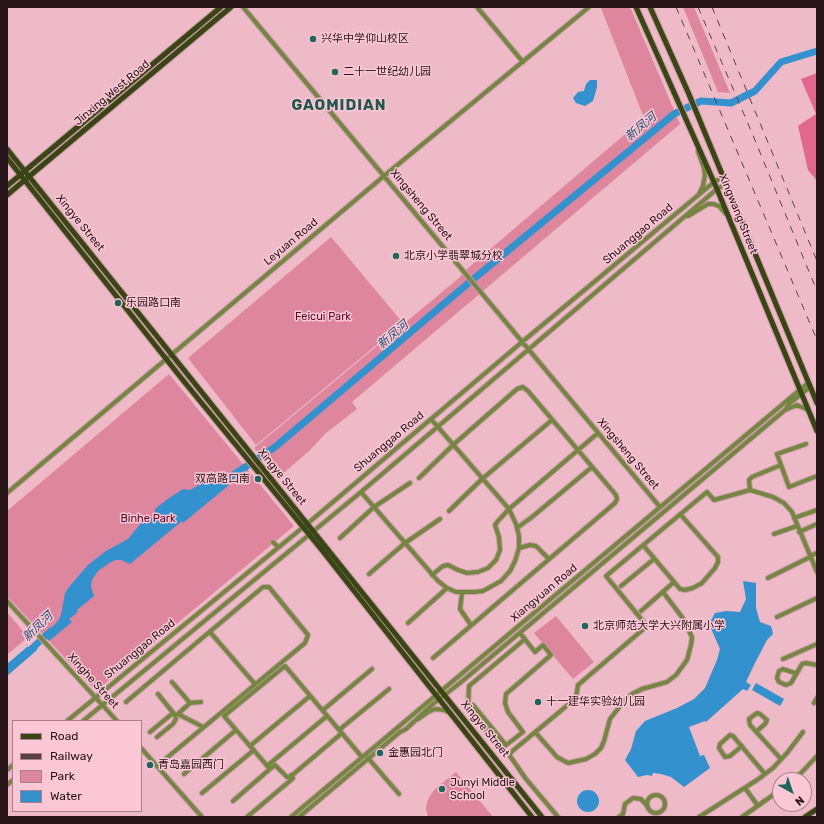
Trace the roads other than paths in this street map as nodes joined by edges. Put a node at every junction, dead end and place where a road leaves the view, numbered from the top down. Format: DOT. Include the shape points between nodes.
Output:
graph roads {
  1 [pos="221,7"];
  2 [pos="231,7"];
  3 [pos="243,7"];
  4 [pos="477,7"];
  5 [pos="589,7"];
  6 [pos="636,7"];
  7 [pos="650,7"];
  8 [pos="523,62"];
  9 [pos="693,134"];
  10 [pos="7,149"];
  11 [pos="7,158"];
  12 [pos="718,165"];
  13 [pos="709,169"];
  14 [pos="23,173"];
  15 [pos="384,176"];
  16 [pos="723,177"];
  17 [pos="27,178"];
  18 [pos="714,182"];
  19 [pos="726,184"];
  20 [pos="7,186"];
  21 [pos="717,189"];
  22 [pos="7,195"];
  23 [pos="697,196"];
  24 [pos="735,206"];
  25 [pos="727,211"];
  26 [pos="729,217"];
  27 [pos="678,222"];
  28 [pos="522,342"];
  29 [pos="528,349"];
  30 [pos="172,355"];
  31 [pos="167,359"];
  32 [pos="809,385"];
  33 [pos="801,392"];
  34 [pos="817,403"];
  35 [pos="784,410"];
  36 [pos="808,410"];
  37 [pos="431,419"];
  38 [pos="552,420"];
  39 [pos="437,427"];
  40 [pos="817,431"];
  41 [pos="598,432"];
  42 [pos="453,444"];
  43 [pos="806,444"];
  44 [pos="578,450"];
  45 [pos="250,457"];
  46 [pos="781,465"];
  47 [pos="592,467"];
  48 [pos="817,476"];
  49 [pos="419,478"];
  50 [pos="482,479"];
  51 [pos="410,483"];
  52 [pos="750,490"];
  53 [pos="361,492"];
  54 [pos="7,494"];
  55 [pos="374,507"];
  56 [pos="660,507"];
  57 [pos="509,509"];
  58 [pos="817,510"];
  59 [pos="449,511"];
  60 [pos="680,514"];
  61 [pos="440,518"];
  62 [pos="794,518"];
  63 [pos="817,524"];
  64 [pos="305,525"];
  65 [pos="797,526"];
  66 [pos="517,528"];
  67 [pos="310,532"];
  68 [pos="799,532"];
  69 [pos="774,534"];
  70 [pos="340,538"];
  71 [pos="273,542"];
  72 [pos="405,543"];
  73 [pos="643,545"];
  74 [pos="278,547"];
  75 [pos="519,548"];
  76 [pos="817,553"];
  77 [pos="810,557"];
  78 [pos="549,559"];
  79 [pos="654,559"];
  80 [pos="817,572"];
  81 [pos="369,574"];
  82 [pos="432,575"];
  83 [pos="768,578"];
  84 [pos="674,582"];
  85 [pos="621,586"];
  86 [pos="447,588"];
  87 [pos="663,592"];
  88 [pos="462,593"];
  89 [pos="817,598"];
  90 [pos="7,601"];
  91 [pos="641,611"];
  92 [pos="777,617"];
  93 [pos="408,623"];
  94 [pos="471,625"];
  95 [pos="210,632"];
  96 [pos="520,633"];
  97 [pos="525,639"];
  98 [pos="817,644"];
  99 [pos="433,658"];
  100 [pos="783,659"];
  101 [pos="817,665"];
  102 [pos="372,669"];
  103 [pos="795,673"];
  104 [pos="172,682"];
  105 [pos="255,684"];
  106 [pos="389,689"];
  107 [pos="443,693"];
  108 [pos="158,694"];
  109 [pos="310,696"];
  110 [pos="96,697"];
  111 [pos="437,697"];
  112 [pos="817,698"];
  113 [pos="126,702"];
  114 [pos="201,702"];
  115 [pos="814,703"];
  116 [pos="103,704"];
  117 [pos="190,704"];
  118 [pos="473,705"];
  119 [pos="323,710"];
  120 [pos="449,712"];
  121 [pos="175,714"];
  122 [pos="327,716"];
  123 [pos="418,719"];
  124 [pos="68,720"];
  125 [pos="84,720"];
  126 [pos="116,720"];
  127 [pos="203,728"];
  128 [pos="236,730"];
  129 [pos="341,731"];
  130 [pos="150,732"];
  131 [pos="535,732"];
  132 [pos="756,732"];
  133 [pos="802,732"];
  134 [pos="157,737"];
  135 [pos="506,745"];
  136 [pos="250,746"];
  137 [pos="742,746"];
  138 [pos="142,749"];
  139 [pos="254,750"];
  140 [pos="364,756"];
  141 [pos="817,756"];
  142 [pos="368,759"];
  143 [pos="781,759"];
  144 [pos="157,766"];
  145 [pos="269,767"];
  146 [pos="802,772"];
  147 [pos="184,774"];
  148 [pos="765,774"];
  149 [pos="291,775"];
  150 [pos="745,788"];
  151 [pos="202,793"];
  152 [pos="399,794"];
  153 [pos="772,796"];
  154 [pos="233,801"];
  155 [pos="758,806"];
  156 [pos="650,809"];
  157 [pos="817,809"];
  158 [pos="555,816"];
  159 [pos="202,817"];
  160 [pos="247,817"];
  161 [pos="290,817"];
  162 [pos="299,817"];
  163 [pos="532,817"];
  164 [pos="542,817"];
  165 [pos="619,817"];
  166 [pos="655,817"];
  167 [pos="699,817"];
  168 [pos="742,817"];
  169 [pos="805,817"];
  1 -- 14 [label="main road, Jinxing West Road"];
  2 -- 17 [label="main road, Jinxing West Road"];
  3 -- 15 [label="street, Xingsheng Street"];
  4 -- 8 [label="street"];
  5 -- 8 [label="street, Leyuan Road"];
  6 -- 9 [label="main road, Xingwang Street"];
  7 -- 12 [label="main road, Xingwang Street"];
  8 -- 15 [label="street, Leyuan Road"];
  9 -- 13 [label="main road, Xingwang Street"];
  9 -- 23 [label="street" via="705,175 703,186"];
  10 -- 14 [label="main road, Xingye Street"];
  11 -- 14 [label="main road, Xingye Street"];
  12 -- 13 [label="main road" via="714,171"];
  12 -- 16 [label="main road, Xingwang Street"];
  13 -- 18 [label="main road, Xingwang Street"];
  14 -- 17 [label="main road, Xingye Street"];
  14 -- 20 [label="main road, Jinxing West Road"];
  15 -- 28 [label="street, Xingsheng Street"];
  15 -- 30 [label="street, Leyuan Road"];
  16 -- 18 [label="street, Shuanggao Road"];
  16 -- 19 [label="main road, Xingwang Street"];
  17 -- 22 [label="main road, Jinxing West Road"];
  17 -- 30 [label="main road, Xingye Street"];
  17 -- 31 [label="main road, Xingye Street"];
  18 -- 21 [label="main road, Xingwang Street"];
  18 -- 23 [label="street, Shuanggao Road"];
  19 -- 21 [label="street, Shuanggao Road"];
  19 -- 24 [label="main road, Xingwang Street"];
  21 -- 25 [label="main road, Xingwang Street"];
  21 -- 27 [label="street, Shuanggao Road"];
  23 -- 28 [label="street, Shuanggao Road"];
  24 -- 25 [label="main road" via="730,205"];
  24 -- 32 [label="main road, Xingwang Street"];
  25 -- 26 [label="main road, Xingwang Street"];
  26 -- 27 [label="street" via="719,206 708,204"];
  26 -- 33 [label="main road, Xingwang Street"];
  27 -- 29 [label="street, Shuanggao Road"];
  28 -- 29 [label="street, Xingsheng Street"];
  28 -- 37 [label="street, Shuanggao Road"];
  29 -- 39 [label="street, Shuanggao Road"];
  29 -- 41 [label="street, Xingsheng Street"];
  30 -- 31 [label="street, Leyuan Road"];
  30 -- 45 [label="main road, Xingye Street"];
  31 -- 45 [label="main road, Xingye Street"];
  31 -- 54 [label="street, Leyuan Road"];
  32 -- 33 [label="street, Xiangyuan Road"];
  32 -- 34 [label="main road, Xingwang Street"];
  33 -- 35 [label="street, Xiangyuan Road"];
  33 -- 36 [label="main road, Xingwang Street"];
  33 -- 56 [label="street, Xiangyuan Road"];
  35 -- 36 [label="street" via="797,405"];
  35 -- 96 [label="street, Xiangyuan Road"];
  36 -- 40 [label="main road, Xingwang Street"];
  37 -- 39 [label="street"];
  37 -- 64 [label="street, Shuanggao Road"];
  38 -- 42 [label="street" via="523,387 517,389"];
  38 -- 44 [label="street"];
  38 -- 50 [label="street"];
  39 -- 42 [label="street"];
  39 -- 53 [label="street, Shuanggao Road"];
  41 -- 44 [label="street"];
  41 -- 56 [label="street, Xingsheng Street"];
  42 -- 49 [label="street"];
  42 -- 50 [label="street"];
  43 -- 46 [label="street" via="777,454"];
  44 -- 47 [label="street"];
  44 -- 57 [label="street"];
  45 -- 64 [label="main road, Xingye Street"];
  46 -- 48 [label="street" via="789,486"];
  46 -- 52 [label="street" via="752,476 749,480"];
  47 -- 66 [label="street"];
  47 -- 78 [label="street" via="616,495 617,500"];
  50 -- 57 [label="street"];
  50 -- 59 [label="street"];
  51 -- 55 [label="street"];
  52 -- 60 [label="street" via="714,500 706,492"];
  52 -- 62 [label="street" via="784,503"];
  53 -- 55 [label="street"];
  53 -- 67 [label="street, Shuanggao Road"];
  55 -- 70 [label="street"];
  55 -- 72 [label="street"];
  56 -- 107 [label="street, Xiangyuan Road"];
  57 -- 66 [label="street"];
  57 -- 82 [label="street" via="496,525 500,550 496,560 488,568 468,573 448,564"];
  58 -- 62 [label="street"];
  60 -- 73 [label="street"];
  60 -- 84 [label="street" via="718,557 718,562 709,577 692,588 680,589"];
  61 -- 72 [label="street"];
  62 -- 65 [label="street"];
  63 -- 68 [label="street"];
  64 -- 67 [label="main road, Xingye Street"];
  64 -- 74 [label="street, Shuanggao Road"];
  65 -- 68 [label="street"];
  65 -- 69 [label="street"];
  66 -- 75 [label="street"];
  67 -- 107 [label="main road, Xingye Street"];
  67 -- 111 [label="main road, Xingye Street"];
  67 -- 116 [label="street, Shuanggao Road"];
  68 -- 77 [label="street"];
  71 -- 74 [label="street"];
  72 -- 81 [label="street"];
  72 -- 82 [label="street"];
  73 -- 79 [label="street"];
  73 -- 131 [label="street" via="606,576 647,626 578,685 576,697"];
  74 -- 110 [label="street, Shuanggao Road"];
  75 -- 78 [label="street" via="536,546"];
  75 -- 88 [label="street" via="510,571 501,581 483,591"];
  76 -- 77 [label="street"];
  77 -- 80 [label="street"];
  77 -- 83 [label="street"];
  78 -- 94 [label="street"];
  79 -- 84 [label="street"];
  79 -- 85 [label="street"];
  82 -- 86 [label="street"];
  84 -- 87 [label="street"];
  86 -- 88 [label="street"];
  86 -- 93 [label="street"];
  87 -- 91 [label="street"];
  87 -- 131 [label="street" via="682,617 692,637 687,660 676,675 667,682 632,694 624,701 610,719 601,748 586,759 568,763 557,758"];
  88 -- 94 [label="street" via="460,609"];
  89 -- 92 [label="street"];
  90 -- 110 [label="street, Xinghe Street"];
  94 -- 99 [label="street"];
  95 -- 105 [label="street"];
  95 -- 105 [label="street" via="263,587 268,587 308,635 305,642"];
  95 -- 113 [label="street"];
  96 -- 97 [label="street"];
  96 -- 107 [label="street, Xiangyuan Road"];
  97 -- 135 [label="street" via="469,686 468,708 501,749"];
  97 -- 135 [label="street" via="535,652 543,645 551,655 506,694 508,712 523,732"];
  98 -- 100 [label="street"];
  101 -- 103 [label="street" via="802,664"];
  102 -- 119 [label="street"];
  103 -- 103 [label="street" via="783,669 779,671 777,678 786,685"];
  104 -- 117 [label="street"];
  105 -- 127 [label="street"];
  106 -- 129 [label="street"];
  107 -- 111 [label="street, Xiangyuan Road"];
  107 -- 164 [label="main road, Xingye Street"];
  108 -- 121 [label="street"];
  109 -- 119 [label="street"];
  109 -- 128 [label="street" via="285,666 224,716"];
  109 -- 136 [label="street"];
  110 -- 116 [label="street, Xinghe Street"];
  110 -- 124 [label="street, Shuanggao Road"];
  111 -- 120 [label="main road, Xingye Street"];
  111 -- 123 [label="street, Xiangyuan Road"];
  111 -- 140 [label="street, Xiangyuan Road"];
  112 -- 115 [label="street"];
  114 -- 117 [label="street"];
  116 -- 125 [label="street, Shuanggao Road"];
  116 -- 126 [label="street, Xinghe Street"];
  117 -- 121 [label="street"];
  118 -- 135 [label="street"];
  119 -- 122 [label="street"];
  120 -- 123 [label="street" via="435,709"];
  120 -- 163 [label="main road, Xingye Street"];
  121 -- 127 [label="street"];
  121 -- 130 [label="street"];
  121 -- 134 [label="street" via="173,724"];
  122 -- 129 [label="street"];
  122 -- 145 [label="street"];
  123 -- 142 [label="street, Xiangyuan Road"];
  127 -- 144 [label="street"];
  128 -- 136 [label="street"];
  128 -- 147 [label="street"];
  129 -- 140 [label="street"];
  129 -- 149 [label="street"];
  131 -- 158 [label="street" via="510,753 510,756"];
  132 -- 132 [label="street" via="767,720 757,713 749,719"];
  132 -- 143 [label="street"];
  133 -- 143 [label="street"];
  136 -- 139 [label="street"];
  137 -- 137 [label="street" via="725,757 719,748 730,735"];
  137 -- 148 [label="street"];
  138 -- 144 [label="street"];
  139 -- 145 [label="street"];
  139 -- 151 [label="street"];
  140 -- 142 [label="street"];
  140 -- 161 [label="street, Xiangyuan Road"];
  141 -- 146 [label="street"];
  142 -- 152 [label="street"];
  142 -- 162 [label="street, Xiangyuan Road"];
  143 -- 148 [label="street"];
  144 -- 159 [label="street"];
  145 -- 149 [label="street" via="275,765 287,777"];
  145 -- 154 [label="street"];
  148 -- 150 [label="street"];
  149 -- 160 [label="street" via="291,780"];
  150 -- 155 [label="street"];
  150 -- 167 [label="street"];
  153 -- 155 [label="street"];
  155 -- 168 [label="street"];
  156 -- 156 [label="street" via="657,813 663,810 665,802 662,797 651,797 648,802"];
  156 -- 165 [label="street" via="641,799 633,798 626,804 623,814"];
  156 -- 166 [label="street"];
  157 -- 169 [label="main road"];
}
